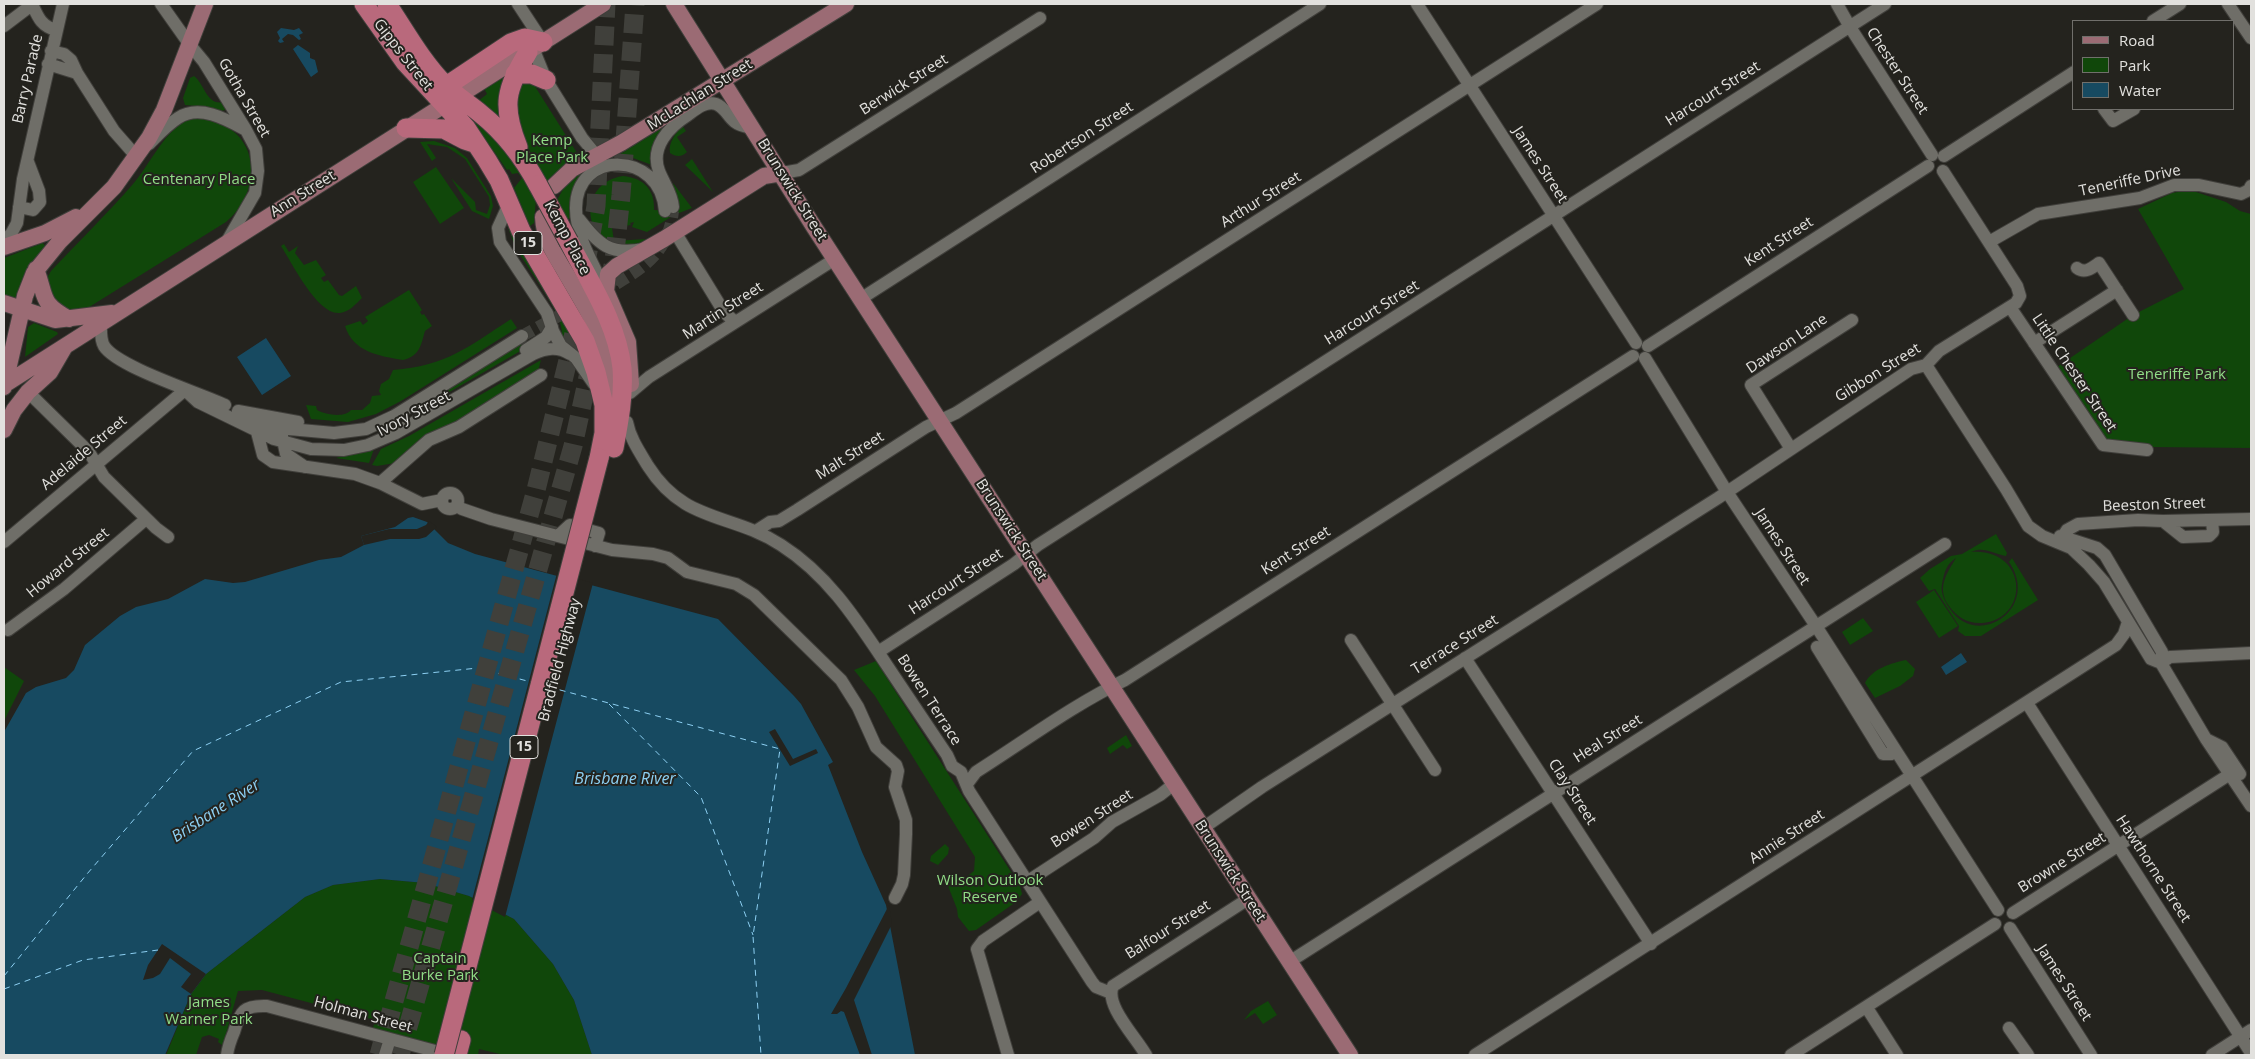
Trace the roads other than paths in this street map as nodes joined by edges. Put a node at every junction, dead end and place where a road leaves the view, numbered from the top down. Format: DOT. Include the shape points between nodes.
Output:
graph roads {
  1 [pos="32,4"];
  2 [pos="62,4"];
  3 [pos="161,4"];
  4 [pos="205,4"];
  5 [pos="364,4"];
  6 [pos="387,4"];
  7 [pos="518,4"];
  8 [pos="603,4"];
  9 [pos="674,4"];
  10 [pos="846,4"];
  11 [pos="1320,4"];
  12 [pos="1417,4"];
  13 [pos="1597,4"];
  14 [pos="1837,4"];
  15 [pos="1885,4"];
  16 [pos="2180,4"];
  17 [pos="2228,4"];
  18 [pos="1040,18"];
  19 [pos="2155,20"];
  20 [pos="58,24"];
  21 [pos="4,26"];
  22 [pos="1850,27"];
  23 [pos="2251,38"];
  24 [pos="190,45"];
  25 [pos="535,47"];
  26 [pos="51,51"];
  27 [pos="48,64"];
  28 [pos="2072,73"];
  29 [pos="77,74"];
  30 [pos="515,74"];
  31 [pos="546,80"];
  32 [pos="723,81"];
  33 [pos="1470,86"];
  34 [pos="445,95"];
  35 [pos="2105,110"];
  36 [pos="2132,110"];
  37 [pos="406,128"];
  38 [pos="753,128"];
  39 [pos="246,130"];
  40 [pos="582,138"];
  41 [pos="474,143"];
  42 [pos="520,154"];
  43 [pos="137,155"];
  44 [pos="597,156"];
  45 [pos="1935,159"];
  46 [pos="28,162"];
  47 [pos="581,164"];
  48 [pos="782,172"];
  49 [pos="546,185"];
  50 [pos="2251,186"];
  51 [pos="102,199"];
  52 [pos="509,204"];
  53 [pos="19,207"];
  54 [pos="576,215"];
  55 [pos="543,217"];
  56 [pos="1554,217"];
  57 [pos="675,232"];
  58 [pos="4,241"];
  59 [pos="1989,242"];
  60 [pos="226,243"];
  61 [pos="4,247"];
  62 [pos="649,248"];
  63 [pos="835,259"];
  64 [pos="2076,268"];
  65 [pos="36,270"];
  66 [pos="2117,290"];
  67 [pos="606,291"];
  68 [pos="862,298"];
  69 [pos="4,302"];
  70 [pos="2010,307"];
  71 [pos="22,309"];
  72 [pos="4,312"];
  73 [pos="117,313"];
  74 [pos="2133,315"];
  75 [pos="69,320"];
  76 [pos="1852,320"];
  77 [pos="735,322"];
  78 [pos="101,323"];
  79 [pos="552,327"];
  80 [pos="15,339"];
  81 [pos="2034,343"];
  82 [pos="66,345"];
  83 [pos="1640,351"];
  84 [pos="570,354"];
  85 [pos="1926,365"];
  86 [pos="541,375"];
  87 [pos="4,385"];
  88 [pos="185,390"];
  89 [pos="28,392"];
  90 [pos="603,396"];
  91 [pos="621,410"];
  92 [pos="234,413"];
  93 [pos="940,420"];
  94 [pos="294,422"];
  95 [pos="4,430"];
  96 [pos="257,432"];
  97 [pos="278,436"];
  98 [pos="1791,449"];
  99 [pos="2147,450"];
  100 [pos="608,459"];
  101 [pos="279,463"];
  102 [pos="96,464"];
  103 [pos="305,467"];
  104 [pos="380,483"];
  105 [pos="1727,492"];
  106 [pos="146,519"];
  107 [pos="2251,519"];
  108 [pos="779,521"];
  109 [pos="756,531"];
  110 [pos="7,536"];
  111 [pos="168,537"];
  112 [pos="2060,539"];
  113 [pos="774,541"];
  114 [pos="1945,544"];
  115 [pos="1026,555"];
  116 [pos="2128,622"];
  117 [pos="1816,626"];
  118 [pos="8,630"];
  119 [pos="1351,640"];
  120 [pos="2140,643"];
  121 [pos="2116,645"];
  122 [pos="1817,647"];
  123 [pos="878,652"];
  124 [pos="2251,654"];
  125 [pos="1465,658"];
  126 [pos="2161,663"];
  127 [pos="1111,687"];
  128 [pos="2027,703"];
  129 [pos="1393,704"];
  130 [pos="2206,740"];
  131 [pos="1896,751"];
  132 [pos="1435,770"];
  133 [pos="961,772"];
  134 [pos="976,772"];
  135 [pos="2230,774"];
  136 [pos="1912,776"];
  137 [pos="967,784"];
  138 [pos="1174,784"];
  139 [pos="2251,792"];
  140 [pos="1553,793"];
  141 [pos="2251,806"];
  142 [pos="1202,828"];
  143 [pos="2119,846"];
  144 [pos="1028,882"];
  145 [pos="895,898"];
  146 [pos="1248,899"];
  147 [pos="1040,902"];
  148 [pos="1998,910"];
  149 [pos="2013,913"];
  150 [pos="1994,924"];
  151 [pos="2010,928"];
  152 [pos="1651,944"];
  153 [pos="1289,962"];
  154 [pos="1111,993"];
  155 [pos="1867,1008"];
  156 [pos="2009,1028"];
  157 [pos="2246,1033"];
  158 [pos="390,1039"];
  159 [pos="2251,1053"];
  160 [pos="227,1055"];
  161 [pos="386,1055"];
  162 [pos="444,1055"];
  163 [pos="451,1055"];
  164 [pos="457,1055"];
  165 [pos="1008,1055"];
  166 [pos="1146,1055"];
  167 [pos="1350,1055"];
  168 [pos="1476,1055"];
  169 [pos="1791,1055"];
  170 [pos="1897,1055"];
  171 [pos="2028,1055"];
  172 [pos="2091,1055"];
  173 [pos="2212,1055"];
  1 -- 20 [label="street" via="45,26"];
  1 -- 21 [label="street"];
  2 -- 20 [label="street, Barry Parade"];
  3 -- 24 [label="street, Gotha Street"];
  4 -- 24 [label="main road"];
  5 -- 34 [label="highway, Gipps Street / 15" via="405,62"];
  6 -- 34 [label="highway, Gipps Street / 15"];
  7 -- 25 [label="street"];
  8 -- 25 [label="main road"];
  9 -- 32 [label="main road, Brunswick Street"];
  10 -- 32 [label="main road, McLachlan Street"];
  11 -- 68 [label="street, Robertson Street"];
  12 -- 33 [label="street, James Street"];
  13 -- 33 [label="street, Arthur Street"];
  14 -- 22 [label="street, Chester Street"];
  15 -- 22 [label="street, Harcourt Street"];
  16 -- 19 [label="street"];
  17 -- 23 [label="street"];
  18 -- 48 [label="street, Berwick Street" via="799,170"];
  20 -- 26 [label="street, Barry Parade"];
  22 -- 45 [label="street, Chester Street"];
  22 -- 56 [label="street, Harcourt Street"];
  24 -- 39 [label="street, Gotha Street"];
  24 -- 43 [label="main road" via="164,110"];
  25 -- 30 [label="highway"];
  25 -- 31 [label="street"];
  25 -- 34 [label="highway" via="528,38 513,42"];
  26 -- 27 [label="street, Barry Parade"];
  26 -- 29 [label="street" via="68,56"];
  27 -- 29 [label="street"];
  27 -- 46 [label="street, Barry Parade"];
  28 -- 45 [label="street, Kent Street"];
  29 -- 43 [label="street" via="114,131"];
  30 -- 31 [label="highway" via="532,74"];
  30 -- 42 [label="highway" via="507,102"];
  31 -- 40 [label="street"];
  32 -- 38 [label="main road, Brunswick Street"];
  32 -- 44 [label="main road, McLachlan Street"];
  33 -- 56 [label="street, James Street"];
  33 -- 93 [label="street, Arthur Street" via="976,401"];
  34 -- 37 [label="main road, Ann Street"];
  34 -- 41 [label="highway, 15"];
  34 -- 42 [label="highway, Kemp Place / 15" via="492,124"];
  35 -- 36 [label="street" via="2113,122"];
  37 -- 41 [label="highway" via="444,129"];
  37 -- 60 [label="main road, Ann Street"];
  38 -- 48 [label="main road, Brunswick Street"];
  38 -- 54 [label="street" via="736,124 719,106 710,103 702,106 673,125 664,137 657,158 670,194 669,211 650,177 634,166 615,163 600,168 588,178 577,199"];
  39 -- 43 [label="street" via="216,115 186,114 176,119"];
  39 -- 60 [label="street, Gotha Street" via="257,156 258,180 251,202"];
  40 -- 44 [label="street"];
  40 -- 47 [label="street"];
  41 -- 52 [label="highway, 15" via="495,174"];
  42 -- 49 [label="highway, Kemp Place / 15"];
  43 -- 51 [label="main road"];
  44 -- 47 [label="main road, McLachlan Street"];
  45 -- 59 [label="street" via="1934,172 1942,171"];
  45 -- 83 [label="street, Kent Street"];
  46 -- 53 [label="street, Barry Parade"];
  46 -- 53 [label="street" via="40,202 33,210"];
  47 -- 49 [label="main road, McLachlan Street"];
  48 -- 57 [label="main road" via="764,176"];
  48 -- 63 [label="main road, Brunswick Street"];
  49 -- 91 [label="highway, Kemp Place / 15, bridge" via="569,242 613,330 622,380"];
  50 -- 59 [label="street, Teneriffe Drive" via="2241,194 2186,184 2174,185 2140,198 2038,214"];
  51 -- 61 [label="main road" via="45,234"];
  51 -- 65 [label="main road"];
  52 -- 79 [label="street" via="498,228 498,237 547,313"];
  52 -- 90 [label="highway, 15" via="521,231 585,341"];
  53 -- 58 [label="street, Barry Parade" via="15,227"];
  54 -- 62 [label="street" via="595,240 608,248 627,251"];
  54 -- 67 [label="street, Kemp Place" via="580,233"];
  55 -- 91 [label="main road" via="548,243 591,318 607,354 612,386"];
  56 -- 83 [label="street, James Street"];
  56 -- 115 [label="street, Harcourt Street"];
  57 -- 62 [label="main road"];
  57 -- 77 [label="street" via="724,312"];
  59 -- 70 [label="street, Gibbon Street" via="2017,286 2020,296"];
  60 -- 73 [label="main road, Ann Street"];
  62 -- 67 [label="main road" via="612,270 608,274"];
  63 -- 68 [label="main road, Brunswick Street"];
  63 -- 77 [label="street, Martin Street"];
  64 -- 66 [label="street" via="2086,271 2100,263"];
  65 -- 71 [label="main road"];
  65 -- 75 [label="main road" via="45,302"];
  66 -- 74 [label="street"];
  66 -- 81 [label="street"];
  67 -- 91 [label="main road, Kemp Place" via="628,342 631,363"];
  68 -- 93 [label="main road, Brunswick Street"];
  69 -- 71 [label="main road"];
  70 -- 81 [label="street, Little Chester Street"];
  70 -- 85 [label="street, Gibbon Street" via="1939,351"];
  71 -- 75 [label="main road" via="52,320"];
  71 -- 80 [label="main road"];
  72 -- 80 [label="main road"];
  73 -- 75 [label="main road"];
  73 -- 78 [label="main road, Ann Street"];
  76 -- 98 [label="street, Dawson Lane" via="1750,385"];
  77 -- 91 [label="street, Martin Street" via="638,384"];
  78 -- 82 [label="main road, Ann Street"];
  78 -- 88 [label="street" via="104,345 116,358"];
  79 -- 84 [label="street"];
  79 -- 97 [label="street, Ivory Street" via="542,341 405,421 368,438 327,444"];
  80 -- 87 [label="main road"];
  81 -- 99 [label="street, Little Chester Street" via="2103,445"];
  82 -- 87 [label="main road, Ann Street"];
  82 -- 89 [label="main road" via="50,372"];
  83 -- 105 [label="street, James Street"];
  83 -- 127 [label="street, Kent Street"];
  84 -- 90 [label="street"];
  84 -- 97 [label="street, Ivory Street" via="560,348 533,354 396,433 368,445 322,451"];
  85 -- 98 [label="street, Gibbon Street" via="1911,369"];
  85 -- 112 [label="street" via="2021,514"];
  86 -- 104 [label="street" via="459,427 429,440"];
  88 -- 92 [label="street" via="198,402"];
  88 -- 102 [label="street, Adelaide Street"];
  89 -- 95 [label="main road"];
  89 -- 102 [label="street" via="89,452"];
  90 -- 91 [label="highway, 15"];
  91 -- 100 [label="highway, Bradfield Highway / 15"];
  91 -- 109 [label="street, Bowen Terrace" via="636,448 671,495 699,512"];
  92 -- 94 [label="street, Ivory Street"];
  92 -- 96 [label="street, Ivory Street"];
  92 -- 97 [label="street"];
  93 -- 108 [label="street, Malt Street"];
  93 -- 115 [label="main road, Brunswick Street"];
  94 -- 97 [label="street" via="284,424"];
  94 -- 97 [label="street, Ivory Street" via="338,427 372,419 396,408 520,333 394,416 366,429"];
  96 -- 97 [label="street, Ivory Street"];
  96 -- 101 [label="street" via="263,455"];
  97 -- 101 [label="street" via="272,454"];
  97 -- 103 [label="street" via="286,454"];
  98 -- 105 [label="street, Gibbon Street"];
  100 -- 162 [label="highway, Bradfield Highway / 15, bridge"];
  100 -- 164 [label="highway, Bradfield Highway / 15"];
  101 -- 103 [label="street"];
  102 -- 106 [label="street" via="104,477"];
  102 -- 110 [label="street, Adelaide Street"];
  103 -- 104 [label="street" via="355,474"];
  104 -- 145 [label="street" via="422,504 442,500 448,509 458,506 491,519 558,536 570,524 599,533 595,546 668,558 687,572 744,588 754,595 841,680 858,707 876,747 896,765 895,787 906,820 906,834 904,875"];
  105 -- 117 [label="street, James Street"];
  105 -- 125 [label="street, Terrace Street"];
  106 -- 111 [label="street"];
  106 -- 118 [label="street, Howard Street" via="64,589"];
  107 -- 112 [label="street, Beeston Street" via="2078,524"];
  108 -- 109 [label="street, Malt Street" via="770,522"];
  108 -- 113 [label="street"];
  109 -- 113 [label="street, Bowen Terrace"];
  112 -- 116 [label="street" via="2104,582"];
  112 -- 126 [label="street" via="2097,548 2105,556 2162,652"];
  113 -- 123 [label="street, Bowen Terrace" via="822,577 845,603"];
  114 -- 117 [label="street, Heal Street"];
  115 -- 123 [label="street, Harcourt Street"];
  115 -- 127 [label="main road, Brunswick Street"];
  116 -- 120 [label="street"];
  116 -- 121 [label="street, Annie Street"];
  117 -- 131 [label="street, James Street"];
  117 -- 140 [label="street, Heal Street"];
  119 -- 129 [label="street"];
  120 -- 121 [label="street, Annie Street"];
  120 -- 126 [label="street" via="2151,659"];
  121 -- 128 [label="street, Annie Street"];
  122 -- 131 [label="street" via="1884,754"];
  123 -- 133 [label="street, Bowen Terrace" via="951,765"];
  124 -- 126 [label="street" via="2170,657"];
  125 -- 129 [label="street, Terrace Street"];
  125 -- 140 [label="street, Clay Street"];
  126 -- 130 [label="street"];
  127 -- 134 [label="street, Kent Street"];
  127 -- 138 [label="main road, Brunswick Street"];
  128 -- 136 [label="street, Annie Street"];
  128 -- 143 [label="street, Hawthorne Street"];
  129 -- 132 [label="street"];
  129 -- 142 [label="street, Terrace Street"];
  130 -- 135 [label="street"];
  130 -- 139 [label="street" via="2222,747"];
  131 -- 136 [label="street, James Street"];
  133 -- 134 [label="street"];
  133 -- 137 [label="street, Bowen Terrace"];
  134 -- 137 [label="street, Kent Street"];
  135 -- 141 [label="street"];
  135 -- 143 [label="street, Browne Street"];
  136 -- 148 [label="street, James Street"];
  136 -- 152 [label="street, Annie Street"];
  137 -- 144 [label="street, Bowen Terrace"];
  138 -- 142 [label="main road, Brunswick Street"];
  138 -- 144 [label="street, Bowen Street" via="1112,822 1094,838"];
  140 -- 152 [label="street, Clay Street"];
  140 -- 153 [label="street, Heal Street"];
  142 -- 146 [label="main road, Brunswick Street"];
  143 -- 149 [label="street, Browne Street"];
  143 -- 157 [label="street, Hawthorne Street"];
  144 -- 147 [label="street, Bowen Terrace"];
  146 -- 153 [label="main road, Brunswick Street"];
  146 -- 154 [label="street, Balfour Street" via="1118,982"];
  147 -- 154 [label="street, Bowen Terrace" via="1093,984"];
  147 -- 165 [label="street" via="976,949"];
  148 -- 149 [label="street" via="2008,909"];
  148 -- 150 [label="street"];
  149 -- 151 [label="street" via="2015,920"];
  150 -- 151 [label="street" via="2003,930"];
  150 -- 155 [label="street"];
  151 -- 172 [label="street, James Street"];
  152 -- 168 [label="street, Annie Street"];
  153 -- 167 [label="main road, Brunswick Street"];
  154 -- 166 [label="street" via="1113,1006"];
  155 -- 169 [label="street"];
  155 -- 170 [label="street"];
  156 -- 171 [label="street"];
  157 -- 159 [label="street, Hawthorne Street"];
  157 -- 173 [label="street"];
  158 -- 160 [label="street, Holman Street" via="268,1006 251,1007 239,1015"];
  158 -- 161 [label="street"];
  158 -- 163 [label="street, Holman Street"];
}
